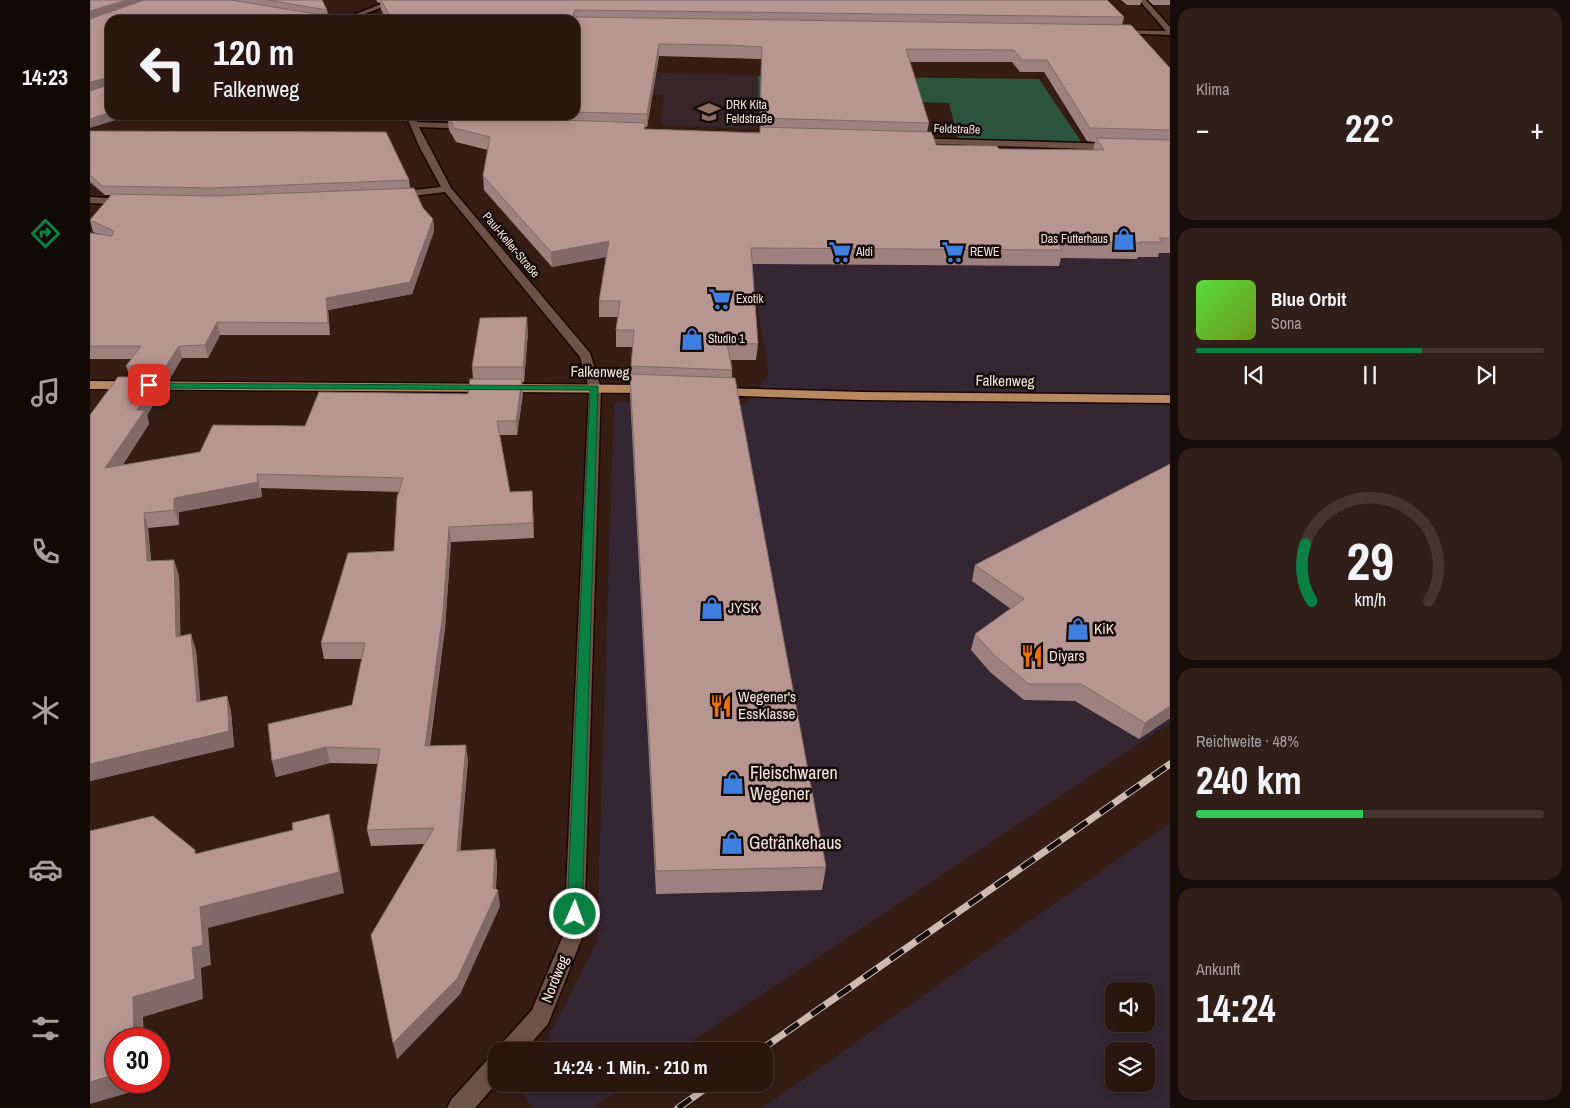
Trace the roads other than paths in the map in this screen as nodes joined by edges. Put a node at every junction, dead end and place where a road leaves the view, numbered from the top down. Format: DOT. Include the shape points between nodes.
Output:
graph roads {
  1 [pos="397,0"];
  2 [pos="1142,0"];
  3 [pos="363,15"];
  4 [pos="1111,32"];
  5 [pos="1170,32"];
  6 [pos="412,120"];
  7 [pos="483,126"];
  8 [pos="900,140"];
  9 [pos="1121,147"];
  10 [pos="447,189"];
  11 [pos="381,195"];
  12 [pos="90,200"];
  13 [pos="135,202"];
  14 [pos="90,385"];
  15 [pos="595,388"];
  16 [pos="664,390"];
  17 [pos="704,391"];
  18 [pos="1170,399"];
  19 [pos="518,1042"];
  20 [pos="488,1076"];
  21 [pos="459,1108"];
  1 -- 3 [label="street" via="382,10"];
  2 -- 5 [label="street"];
  4 -- 5 [label="street"];
  6 -- 7 [label="street"];
  6 -- 10 [label="street, Paul-Keller-Straße"];
  8 -- 9 [label="street, Feldstraße"];
  10 -- 11 [label="street"];
  10 -- 15 [label="street, Paul-Keller-Straße" via="586,356"];
  12 -- 13 [label="street"];
  14 -- 15 [label="main road, Falkenweg"];
  15 -- 16 [label="main road, Falkenweg"];
  15 -- 19 [label="street, Nordweg" via="574,933 540,1017"];
  17 -- 18 [label="main road, Falkenweg"];
  20 -- 21 [label="street"];
}
